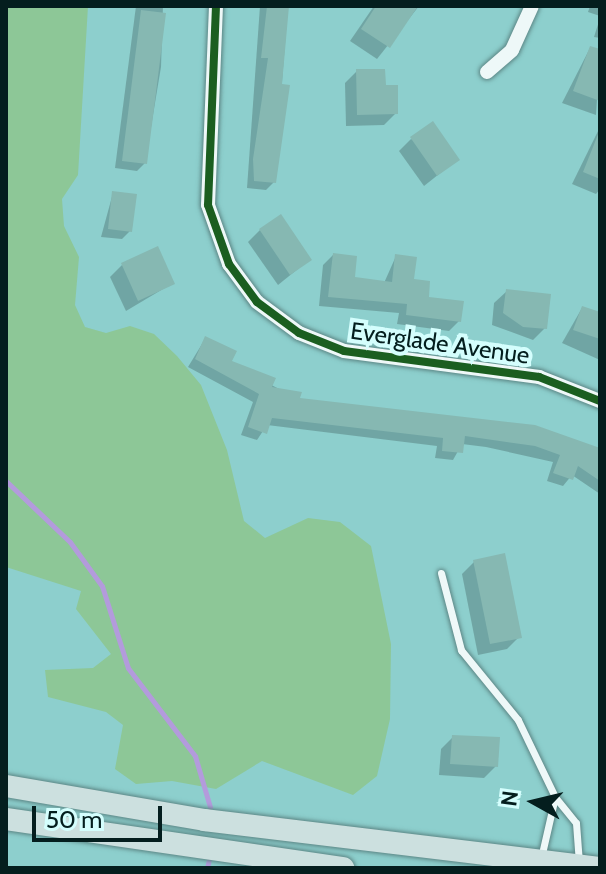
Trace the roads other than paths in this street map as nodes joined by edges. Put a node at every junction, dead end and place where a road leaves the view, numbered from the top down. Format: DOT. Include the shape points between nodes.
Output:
graph roads {
  1 [pos="216,6"];
  2 [pos="532,6"];
  3 [pos="487,72"];
  4 [pos="600,401"];
  5 [pos="441,573"];
  6 [pos="6,786"];
  7 [pos="555,797"];
  8 [pos="6,819"];
  9 [pos="540,860"];
  10 [pos="292,864"];
  11 [pos="589,867"];
  12 [pos="343,868"];
  1 -- 4 [label="street, Everglade Avenue" via="208,205 229,264 257,302 299,333 344,351 539,377"];
  2 -- 3 [label="street" via="512,50"];
  5 -- 7 [label="lane" via="461,650 518,720"];
  6 -- 9 [label="main road" via="204,820"];
  7 -- 9 [label="lane"];
  7 -- 11 [label="lane" via="576,823"];
  8 -- 10 [label="main road"];
  9 -- 11 [label="main road"];
  10 -- 12 [label="main road"];
}
